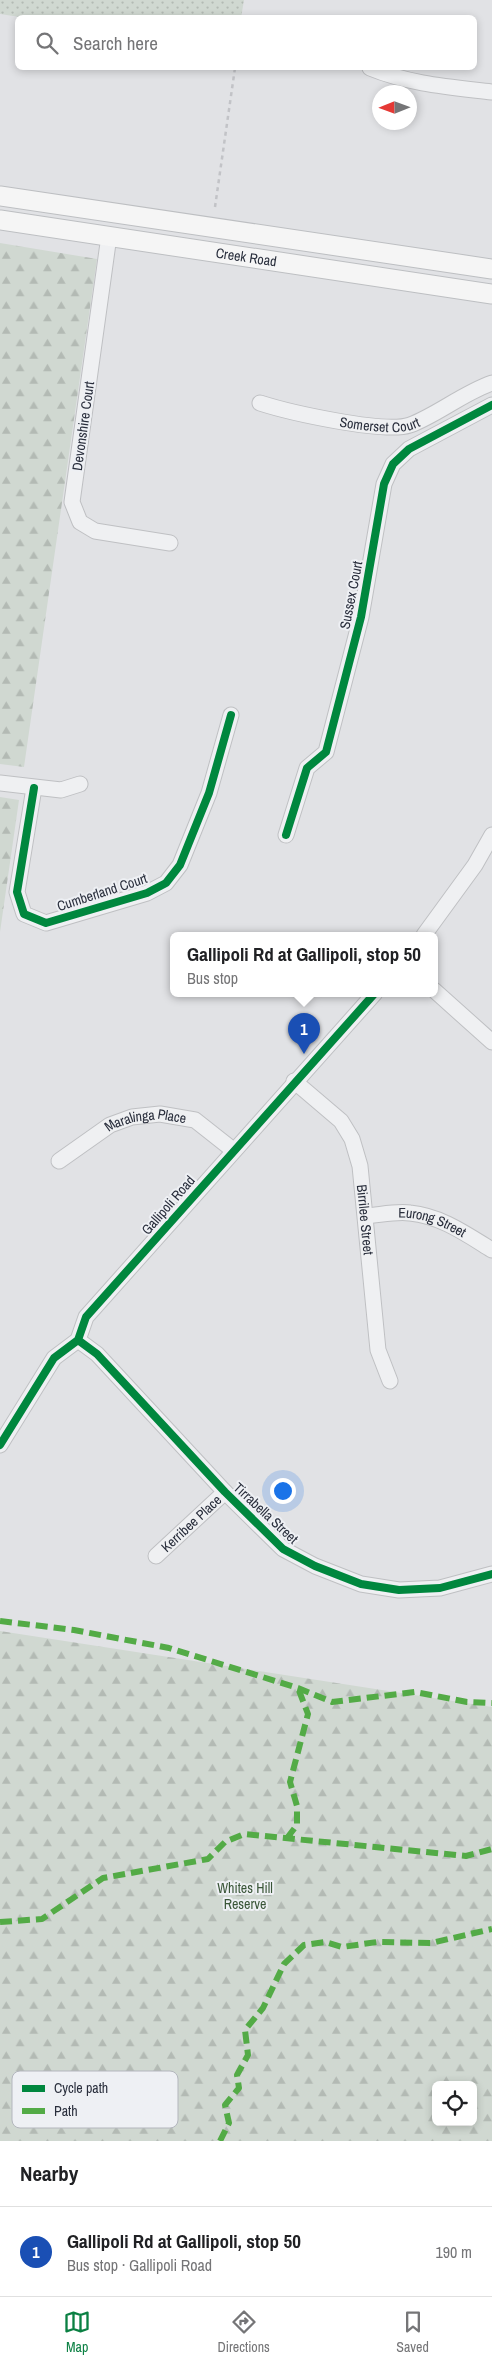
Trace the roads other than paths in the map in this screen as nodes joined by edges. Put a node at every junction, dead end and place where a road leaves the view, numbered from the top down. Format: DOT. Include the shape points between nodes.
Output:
graph roads {
  1 [pos="375,70"];
  2 [pos="492,89"];
  3 [pos="0,196"];
  4 [pos="0,220"];
  5 [pos="109,236"];
  6 [pos="492,269"];
  7 [pos="492,294"];
  8 [pos="492,383"];
  9 [pos="260,403"];
  10 [pos="492,405"];
  11 [pos="170,543"];
  12 [pos="231,715"];
  13 [pos="0,783"];
  14 [pos="80,784"];
  15 [pos="34,788"];
  16 [pos="286,835"];
  17 [pos="492,835"];
  18 [pos="426,932"];
  19 [pos="438,994"];
  20 [pos="371,997"];
  21 [pos="492,1042"];
  22 [pos="294,1081"];
  23 [pos="232,1150"];
  24 [pos="59,1161"];
  25 [pos="366,1216"];
  26 [pos="492,1250"];
  27 [pos="78,1340"];
  28 [pos="390,1381"];
  29 [pos="0,1445"];
  30 [pos="225,1492"];
  31 [pos="156,1556"];
  32 [pos="492,1574"];
  1 -- 2 [label="street" via="415,82"];
  3 -- 6 [label="main road, Creek Road"];
  4 -- 5 [label="main road, Creek Road"];
  5 -- 7 [label="main road, Creek Road"];
  5 -- 11 [label="street, Devonshire Court" via="72,502 80,522 95,531"];
  8 -- 9 [label="street, Somerset Court" via="410,425 388,427 289,412"];
  10 -- 16 [label="street, Sussex Court" via="409,449 394,464 384,484 361,617 326,752 307,768"];
  12 -- 15 [label="street, Cumberland Court" via="209,793 180,865 166,883 147,893 46,923 24,914 17,892"];
  13 -- 15 [label="street"];
  14 -- 15 [label="street" via="61,790"];
  17 -- 18 [label="street" via="475,865"];
  19 -- 21 [label="street"];
  20 -- 22 [label="street, Gallipoli Road"];
  22 -- 23 [label="street, Gallipoli Road"];
  22 -- 25 [label="street, Birrilee Street" via="341,1121 352,1139 360,1166"];
  23 -- 24 [label="street, Maralinga Place" via="194,1120 160,1114 132,1117 110,1126"];
  23 -- 27 [label="street, Gallipoli Road" via="86,1317"];
  25 -- 26 [label="street, Eurong Street" via="408,1212 428,1216"];
  25 -- 28 [label="street, Birrilee Street" via="378,1350"];
  27 -- 29 [label="street" via="54,1358"];
  27 -- 30 [label="street, Tirrabella Street" via="98,1354"];
  30 -- 31 [label="street, Kerribee Place"];
  30 -- 32 [label="street, Tirrabella Street" via="283,1549 361,1584 399,1590 440,1588"];
}
